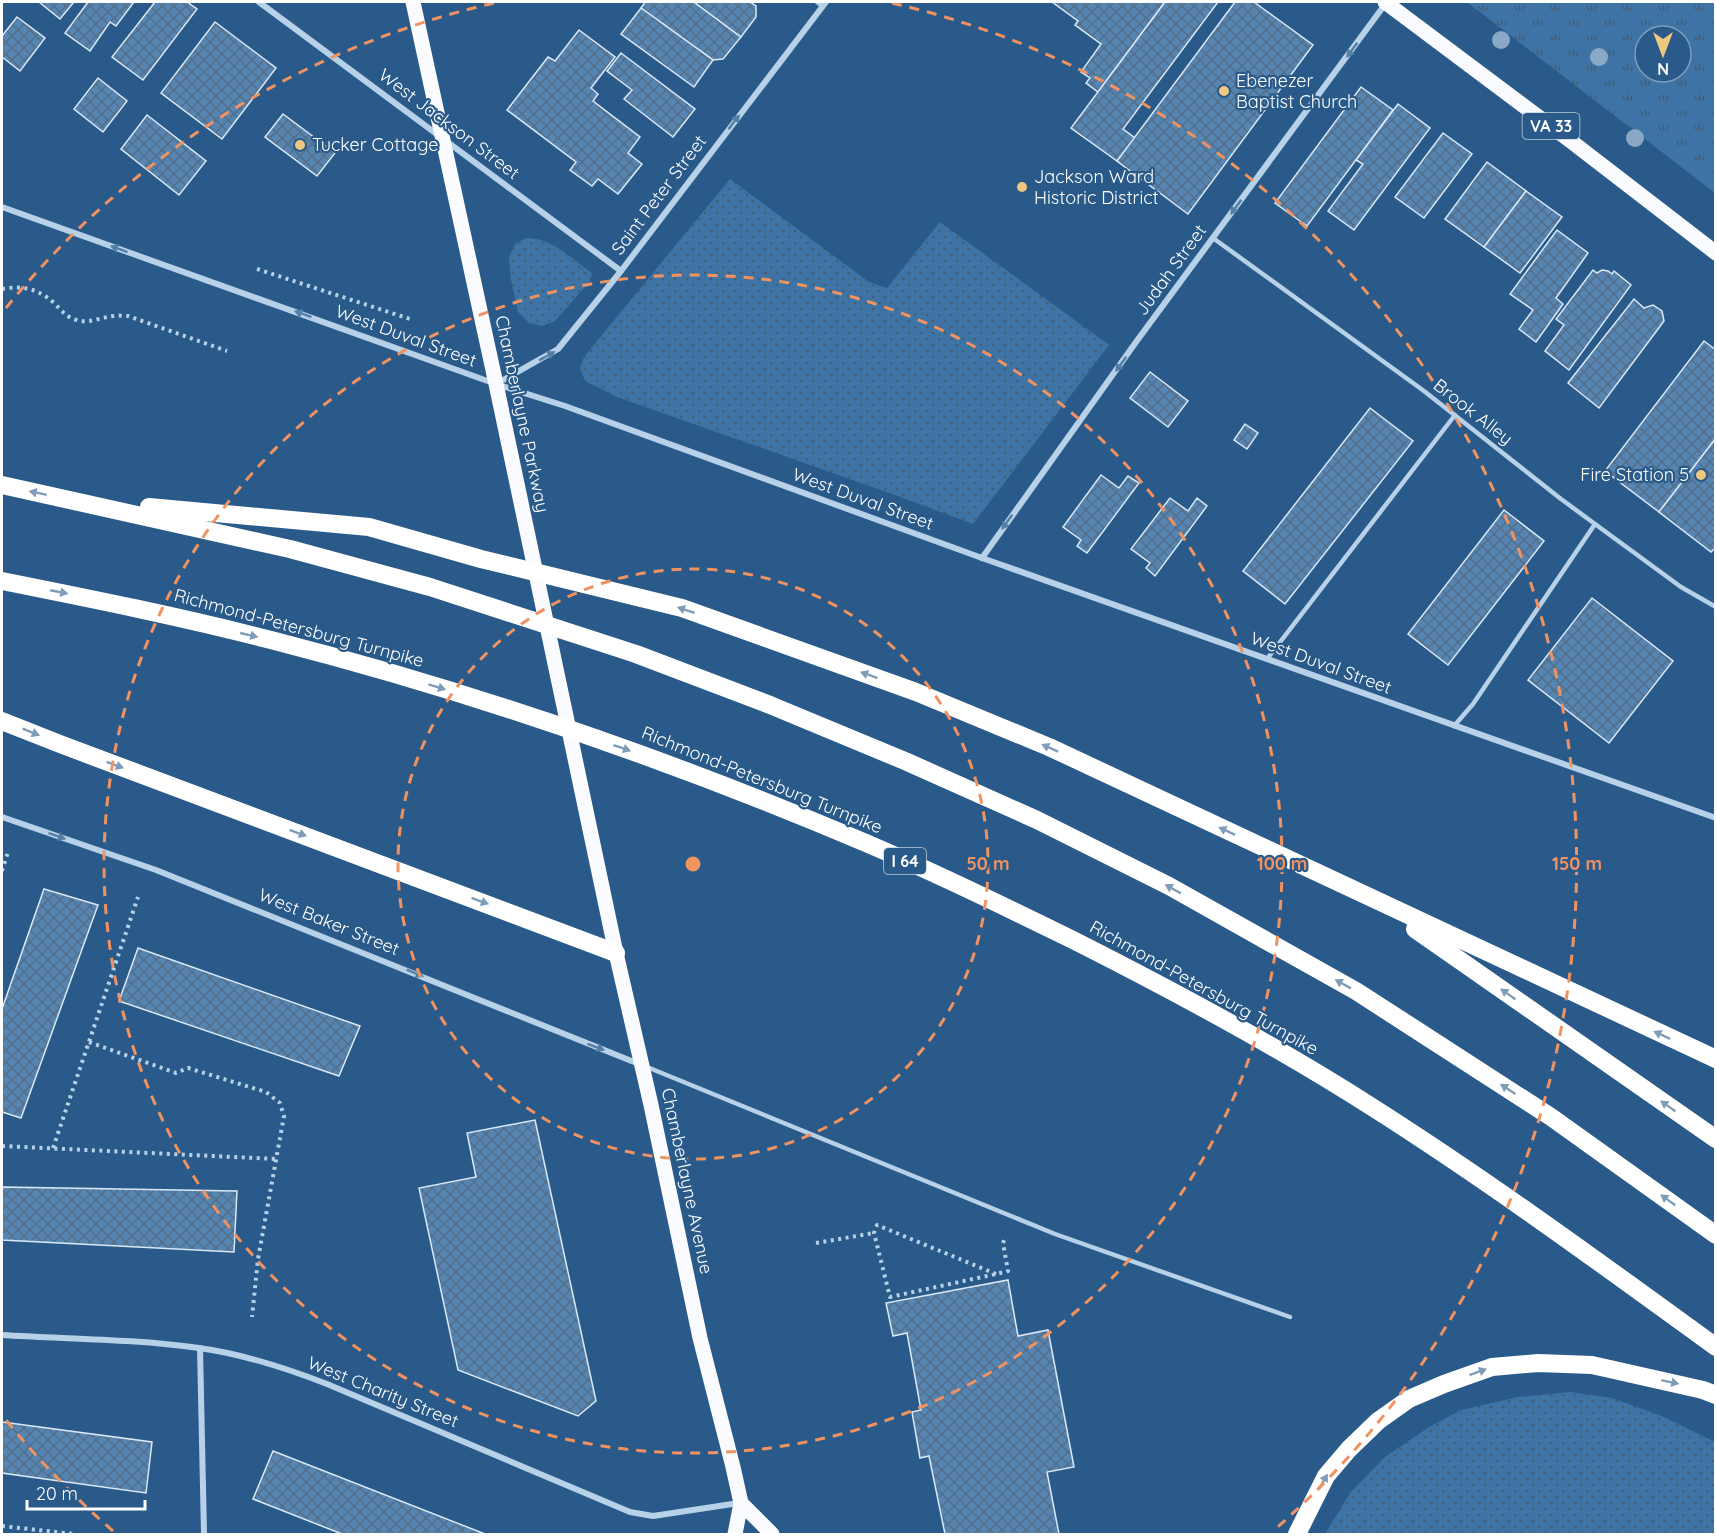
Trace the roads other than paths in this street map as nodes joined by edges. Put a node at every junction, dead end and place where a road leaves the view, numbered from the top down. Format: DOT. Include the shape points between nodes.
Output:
graph roads {
  1 [pos="259,2"];
  2 [pos="413,2"];
  3 [pos="1385,2"];
  4 [pos="822,3"];
  5 [pos="442,137"];
  6 [pos="2,207"];
  7 [pos="1213,238"];
  8 [pos="1716,253"];
  9 [pos="621,271"];
  10 [pos="496,384"];
  11 [pos="1455,415"];
  12 [pos="2,485"];
  13 [pos="75,500"];
  14 [pos="1595,524"];
  15 [pos="982,558"];
  16 [pos="2,581"];
  17 [pos="1716,606"];
  18 [pos="1267,659"];
  19 [pos="2,721"];
  20 [pos="1454,726"];
  21 [pos="2,817"];
  22 [pos="1716,818"];
  23 [pos="591,836"];
  24 [pos="1374,901"];
  25 [pos="616,954"];
  26 [pos="1716,1059"];
  27 [pos="641,1065"];
  28 [pos="1716,1139"];
  29 [pos="1716,1234"];
  30 [pos="1290,1317"];
  31 [pos="2,1335"];
  32 [pos="1716,1347"];
  33 [pos="200,1348"];
  34 [pos="1716,1395"];
  35 [pos="741,1503"];
  36 [pos="204,1534"];
  37 [pos="735,1534"];
  38 [pos="772,1534"];
  39 [pos="1297,1534"];
  1 -- 5 [label="street, West Jackson Street"];
  2 -- 5 [label="main road, Chamberlayne Parkway"];
  3 -- 7 [label="street, Judah Street, one-way"];
  3 -- 8 [label="main road, VA 33"];
  9 -- 4 [label="street, Saint Peter Street, one-way"];
  5 -- 9 [label="street, West Jackson Street"];
  5 -- 10 [label="main road, Chamberlayne Parkway"];
  10 -- 6 [label="street, West Duval Street, one-way"];
  7 -- 11 [label="lane, Brook Alley"];
  7 -- 15 [label="street, Judah Street, one-way"];
  10 -- 9 [label="street, Saint Peter Street, one-way" via="558,350"];
  10 -- 15 [label="street, West Duval Street"];
  10 -- 23 [label="main road, Chamberlayne Parkway"];
  11 -- 14 [label="lane, Brook Alley"];
  11 -- 18 [label="lane"];
  13 -- 12 [label="highway, one-way"];
  24 -- 13 [label="highway, one-way" via="1049,747 916,692 682,608 369,527"];
  29 -- 13 [label="highway, one-way" via="1551,1117 1356,991 1169,886 1027,816 770,705 636,654 430,587 290,549"];
  14 -- 17 [label="lane, Brook Alley" via="1681,587"];
  14 -- 20 [label="lane"];
  15 -- 18 [label="street, West Duval Street"];
  16 -- 32 [label="highway, Richmond-Petersburg Turnpike / I 64, one-way" via="273,640 449,690 664,763 867,843 1123,965 1248,1033 1350,1094 1551,1227"];
  18 -- 20 [label="street, West Duval Street"];
  19 -- 25 [label="highway, one-way"];
  20 -- 22 [label="street, West Duval Street"];
  21 -- 27 [label="street, West Baker Street, one-way" via="156,870"];
  23 -- 25 [label="main road, Chamberlayne Avenue"];
  26 -- 24 [label="highway, one-way"];
  28 -- 24 [label="highway, one-way"];
  25 -- 27 [label="main road, Chamberlayne Avenue"];
  27 -- 30 [label="lane" via="1055,1234"];
  27 -- 35 [label="main road, Chamberlayne Avenue" via="700,1338"];
  31 -- 33 [label="street, West Charity Street"];
  33 -- 35 [label="street, West Charity Street" via="282,1367 327,1384 630,1512 653,1516"];
  33 -- 36 [label="street"];
  39 -- 34 [label="highway, one-way" via="1326,1476 1378,1421 1409,1399 1492,1367 1538,1363 1592,1365"];
  35 -- 37 [label="main road, Chamberlayne Avenue"];
  35 -- 38 [label="main road"];
}
